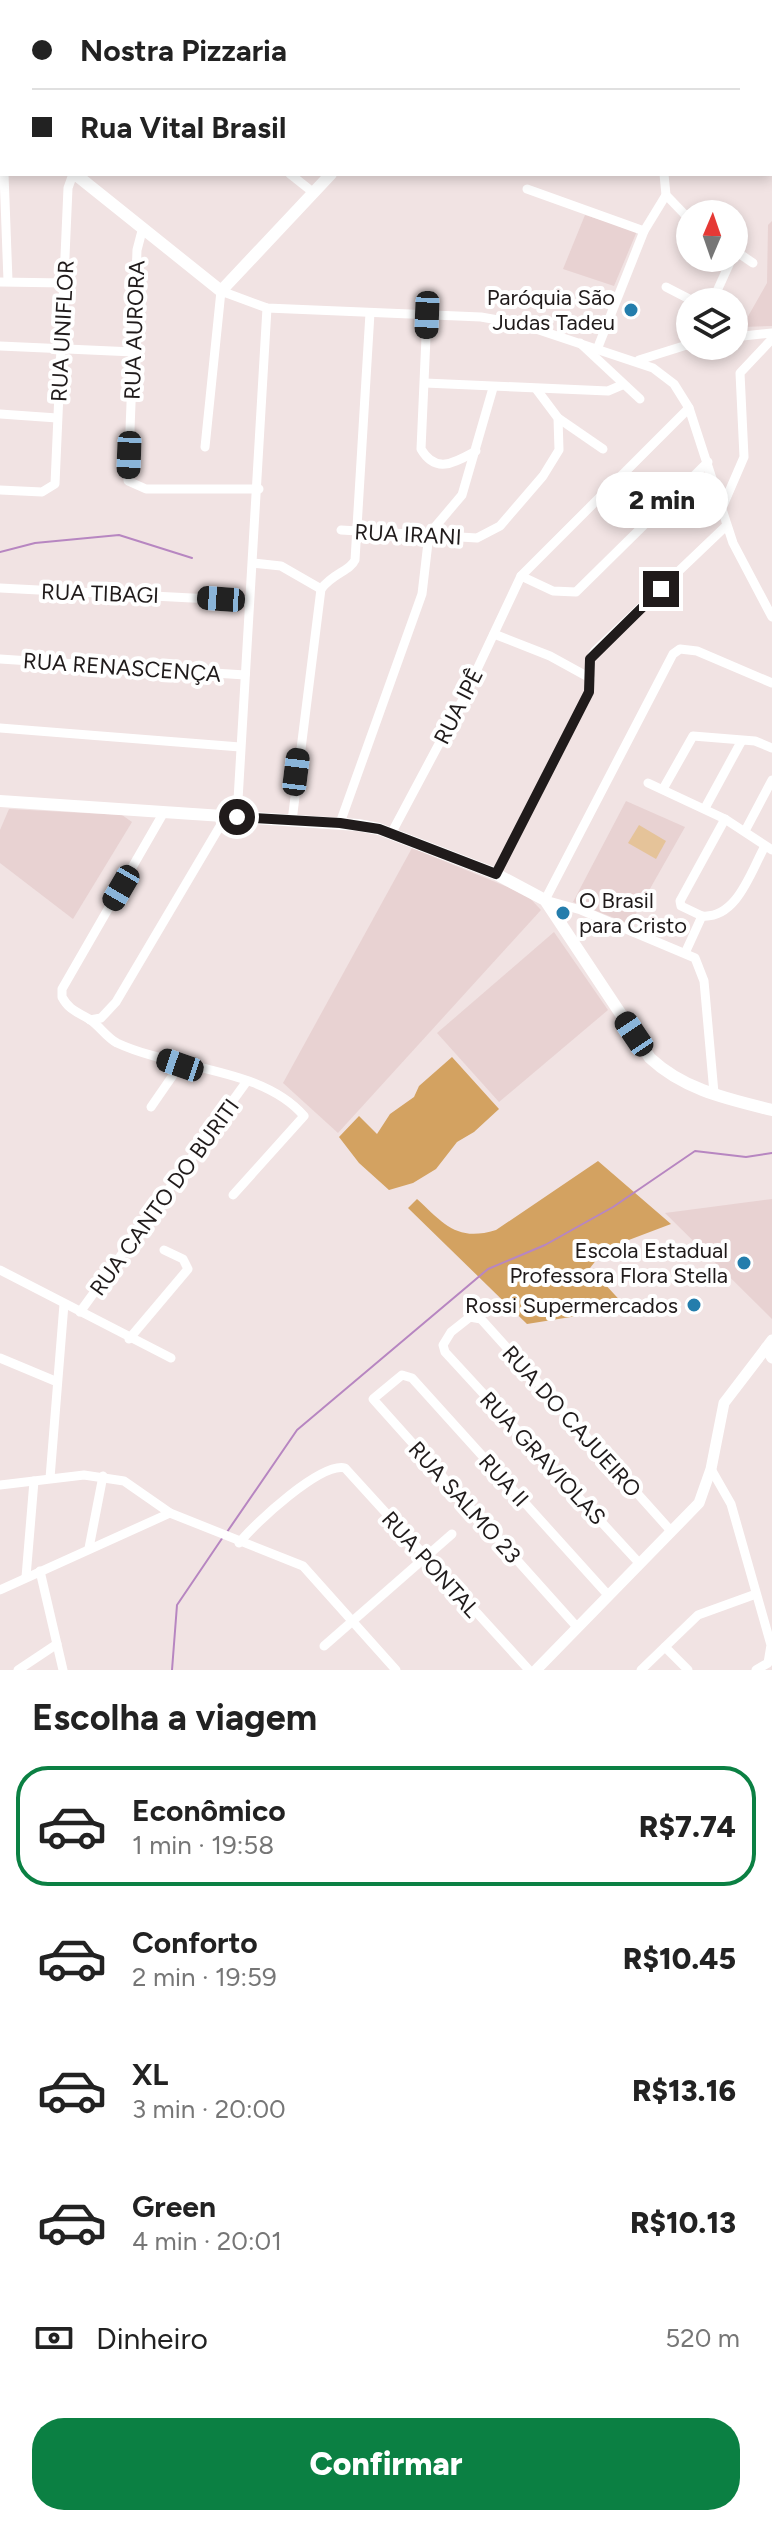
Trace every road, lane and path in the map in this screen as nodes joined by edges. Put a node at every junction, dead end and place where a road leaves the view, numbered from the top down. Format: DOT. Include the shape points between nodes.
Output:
graph roads {
  1 [pos="4,176"];
  2 [pos="73,176"];
  3 [pos="77,176"];
  4 [pos="293,176"];
  5 [pos="329,176"];
  6 [pos="664,176"];
  7 [pos="527,189"];
  8 [pos="314,193"];
  9 [pos="666,195"];
  10 [pos="676,205"];
  11 [pos="143,227"];
  12 [pos="644,231"];
  13 [pos="748,260"];
  14 [pos="753,263"];
  15 [pos="4,282"];
  16 [pos="65,283"];
  17 [pos="666,287"];
  18 [pos="221,291"];
  19 [pos="676,292"];
  20 [pos="267,308"];
  21 [pos="370,313"];
  22 [pos="427,315"];
  23 [pos="772,336"];
  24 [pos="748,337"];
  25 [pos="578,341"];
  26 [pos="0,346"];
  27 [pos="598,347"];
  28 [pos="676,348"];
  29 [pos="62,350"];
  30 [pos="134,352"];
  31 [pos="639,360"];
  32 [pos="425,383"];
  33 [pos="622,385"];
  34 [pos="493,388"];
  35 [pos="537,390"];
  36 [pos="640,399"];
  37 [pos="689,408"];
  38 [pos="0,414"];
  39 [pos="57,418"];
  40 [pos="558,418"];
  41 [pos="205,447"];
  42 [pos="603,449"];
  43 [pos="476,451"];
  44 [pos="708,462"];
  45 [pos="259,489"];
  46 [pos="0,490"];
  47 [pos="722,508"];
  48 [pos="726,526"];
  49 [pos="341,530"];
  50 [pos="356,531"];
  51 [pos="429,534"];
  52 [pos="253,563"];
  53 [pos="521,576"];
  54 [pos="0,588"];
  55 [pos="321,589"];
  56 [pos="249,601"];
  57 [pos="772,617"];
  58 [pos="494,634"];
  59 [pos="0,659"];
  60 [pos="245,675"];
  61 [pos="590,678"];
  62 [pos="772,683"];
  63 [pos="0,728"];
  64 [pos="741,742"];
  65 [pos="240,747"];
  66 [pos="772,748"];
  67 [pos="772,780"];
  68 [pos="648,783"];
  69 [pos="663,789"];
  70 [pos="0,801"];
  71 [pos="705,808"];
  72 [pos="164,812"];
  73 [pos="231,816"];
  74 [pos="725,819"];
  75 [pos="292,821"];
  76 [pos="340,823"];
  77 [pos="745,831"];
  78 [pos="391,834"];
  79 [pos="768,848"];
  80 [pos="496,874"];
  81 [pos="545,900"];
  82 [pos="702,916"];
  83 [pos="686,951"];
  84 [pos="90,1020"];
  85 [pos="180,1065"];
  86 [pos="247,1081"];
  87 [pos="714,1093"];
  88 [pos="151,1107"];
  89 [pos="772,1110"];
  90 [pos="233,1195"];
  91 [pos="164,1250"];
  92 [pos="0,1270"];
  93 [pos="64,1304"];
  94 [pos="80,1312"];
  95 [pos="129,1339"];
  96 [pos="771,1347"];
  97 [pos="445,1352"];
  98 [pos="0,1358"];
  99 [pos="171,1358"];
  100 [pos="395,1378"];
  101 [pos="55,1381"];
  102 [pos="711,1469"];
  103 [pos="103,1476"];
  104 [pos="50,1478"];
  105 [pos="34,1481"];
  106 [pos="0,1485"];
  107 [pos="170,1513"];
  108 [pos="671,1531"];
  109 [pos="452,1534"];
  110 [pos="239,1543"];
  111 [pos="89,1548"];
  112 [pos="423,1557"];
  113 [pos="640,1564"];
  114 [pos="40,1571"];
  115 [pos="26,1577"];
  116 [pos="0,1590"];
  117 [pos="756,1594"];
  118 [pos="608,1595"];
  119 [pos="353,1622"];
  120 [pos="577,1627"];
  121 [pos="57,1644"];
  122 [pos="324,1646"];
  123 [pos="665,1647"];
  124 [pos="18,1670"];
  125 [pos="63,1670"];
  126 [pos="396,1670"];
  127 [pos="529,1670"];
  128 [pos="536,1670"];
  129 [pos="641,1670"];
  130 [pos="688,1670"];
  131 [pos="756,1670"];
  1 -- 15 [label="street"];
  2 -- 16 [label="street, RUA UNIFLOR" via="68,188"];
  3 -- 11 [label="main road"];
  4 -- 8 [label="street"];
  5 -- 8 [label="main road"];
  6 -- 9 [label="street"];
  7 -- 12 [label="street"];
  8 -- 18 [label="main road"];
  9 -- 10 [label="street"];
  9 -- 12 [label="street"];
  11 -- 18 [label="main road"];
  11 -- 30 [label="street, RUA AURORA" via="137,250"];
  12 -- 27 [label="street"];
  13 -- 14 [label="street"];
  15 -- 16 [label="street"];
  16 -- 29 [label="street, RUA UNIFLOR"];
  17 -- 19 [label="street"];
  18 -- 20 [label="street"];
  18 -- 41 [label="street"];
  20 -- 21 [label="street"];
  20 -- 45 [label="street"];
  21 -- 22 [label="street"];
  21 -- 50 [label="street"];
  22 -- 25 [label="street" via="481,317"];
  22 -- 32 [label="street"];
  23 -- 24 [label="street"];
  23 -- 47 [label="street" via="740,373 744,457"];
  25 -- 27 [label="street"];
  25 -- 33 [label="street"];
  26 -- 29 [label="street"];
  27 -- 31 [label="street"];
  28 -- 31 [label="street"];
  29 -- 30 [label="street"];
  29 -- 39 [label="street, RUA UNIFLOR"];
  30 -- 45 [label="street, RUA AURORA" via="128,481 146,489"];
  31 -- 37 [label="street" via="674,384"];
  32 -- 34 [label="street"];
  32 -- 43 [label="street" via="425,457 450,465"];
  33 -- 35 [label="street" via="608,391"];
  33 -- 36 [label="street"];
  34 -- 35 [label="street"];
  34 -- 43 [label="street"];
  35 -- 40 [label="street"];
  37 -- 44 [label="street"];
  37 -- 53 [label="street"];
  38 -- 39 [label="street"];
  39 -- 46 [label="street, RUA UNIFLOR" via="52,488"];
  40 -- 42 [label="street"];
  40 -- 51 [label="street, RUA IRANI" via="561,439 554,460 500,526 477,538"];
  43 -- 51 [label="street" via="462,495"];
  44 -- 47 [label="street"];
  44 -- 53 [label="street" via="576,592 553,591"];
  45 -- 52 [label="street"];
  47 -- 48 [label="street"];
  48 -- 57 [label="street"];
  48 -- 61 [label="street" via="595,651"];
  49 -- 50 [label="street, RUA IRANI"];
  50 -- 51 [label="street, RUA IRANI"];
  50 -- 55 [label="street" via="354,564 334,574"];
  51 -- 76 [label="street" via="422,594"];
  52 -- 55 [label="street" via="281,566"];
  52 -- 56 [label="street"];
  53 -- 58 [label="street, RUA IPÊ"];
  54 -- 56 [label="street, RUA TIBAGI"];
  55 -- 75 [label="street"];
  56 -- 60 [label="street"];
  58 -- 61 [label="street"];
  58 -- 78 [label="street, RUA IPÊ"];
  59 -- 60 [label="street, RUA RENASCENÇA"];
  60 -- 65 [label="street"];
  61 -- 80 [label="street" via="580,713"];
  62 -- 81 [label="street" via="697,651 680,649 673,654"];
  63 -- 65 [label="street"];
  64 -- 66 [label="street"];
  64 -- 69 [label="street" via="693,736"];
  64 -- 71 [label="street"];
  65 -- 73 [label="street"];
  67 -- 77 [label="street"];
  68 -- 69 [label="street"];
  69 -- 71 [label="street"];
  70 -- 72 [label="main road"];
  71 -- 74 [label="street"];
  72 -- 73 [label="main road"];
  72 -- 84 [label="street" via="62,989 62,997 78,1015"];
  73 -- 75 [label="main road"];
  73 -- 84 [label="street" via="116,1002 101,1018"];
  74 -- 77 [label="street"];
  74 -- 82 [label="street" via="680,901"];
  75 -- 76 [label="main road"];
  76 -- 78 [label="main road"];
  77 -- 79 [label="street"];
  78 -- 80 [label="main road"];
  79 -- 82 [label="street" via="727,910"];
  80 -- 81 [label="main road"];
  81 -- 83 [label="street"];
  81 -- 87 [label="main road" via="650,1058 686,1085"];
  82 -- 83 [label="street"];
  83 -- 87 [label="street" via="701,968 704,981"];
  84 -- 85 [label="street" via="116,1042"];
  85 -- 86 [label="street"];
  85 -- 88 [label="street"];
  86 -- 90 [label="street" via="281,1094 304,1116"];
  86 -- 94 [label="street, RUA CANTO DO BURITI"];
  87 -- 89 [label="main road"];
  91 -- 95 [label="street" via="183,1259 188,1269"];
  92 -- 93 [label="street"];
  93 -- 94 [label="street"];
  93 -- 101 [label="street"];
  94 -- 95 [label="street"];
  95 -- 99 [label="street"];
  96 -- 102 [label="street" via="724,1403"];
  97 -- 108 [label="street, RUA DO CAJUEIRO" via="451,1332 470,1317 481,1319"];
  97 -- 113 [label="street, RUA GRAVIOLAS"];
  98 -- 101 [label="street"];
  100 -- 118 [label="street, RUA II" via="412,1378"];
  100 -- 120 [label="street, RUA SALMO 23" via="373,1399"];
  101 -- 104 [label="street"];
  102 -- 108 [label="street" via="699,1503"];
  102 -- 117 [label="street" via="731,1504"];
  103 -- 104 [label="street"];
  103 -- 107 [label="street" via="132,1485"];
  103 -- 111 [label="street"];
  104 -- 105 [label="street"];
  105 -- 106 [label="street"];
  105 -- 115 [label="street"];
  107 -- 110 [label="street"];
  107 -- 111 [label="street"];
  108 -- 113 [label="street"];
  109 -- 112 [label="street"];
  110 -- 112 [label="street, RUA PONTAL" via="266,1513 331,1468 345,1468"];
  110 -- 119 [label="street" via="303,1566"];
  111 -- 114 [label="street"];
  112 -- 119 [label="street"];
  112 -- 127 [label="street, RUA PONTAL"];
  113 -- 118 [label="street"];
  114 -- 115 [label="street"];
  114 -- 121 [label="street"];
  115 -- 116 [label="street"];
  117 -- 123 [label="street" via="698,1615"];
  117 -- 131 [label="street" via="771,1645 768,1663"];
  118 -- 120 [label="street"];
  119 -- 122 [label="street"];
  119 -- 126 [label="street"];
  120 -- 128 [label="street"];
  121 -- 124 [label="street"];
  121 -- 125 [label="street"];
  123 -- 129 [label="street"];
  123 -- 130 [label="street"];
}
